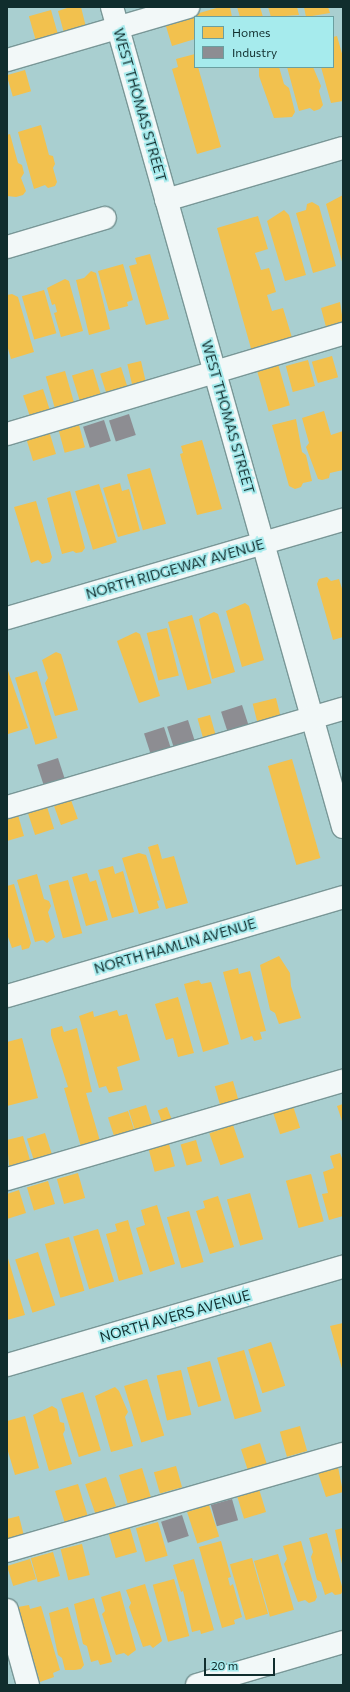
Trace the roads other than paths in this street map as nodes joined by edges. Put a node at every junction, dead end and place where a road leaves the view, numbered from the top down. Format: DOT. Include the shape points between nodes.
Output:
graph roads {
  1 [pos="112,7"];
  2 [pos="188,7"];
  3 [pos="118,28"];
  4 [pos="7,60"];
  5 [pos="343,148"];
  6 [pos="166,200"];
  7 [pos="105,218"];
  8 [pos="7,247"];
  9 [pos="343,334"];
  10 [pos="215,372"];
  11 [pos="7,434"];
  12 [pos="343,520"];
  13 [pos="263,543"];
  14 [pos="7,618"];
  15 [pos="343,709"];
  16 [pos="312,718"];
  17 [pos="7,806"];
  18 [pos="343,827"];
  19 [pos="343,897"];
  20 [pos="7,996"];
  21 [pos="343,1080"];
  22 [pos="7,1179"];
  23 [pos="343,1267"];
  24 [pos="7,1365"];
  25 [pos="343,1454"];
  26 [pos="7,1551"];
  27 [pos="7,1610"];
  28 [pos="343,1642"];
  29 [pos="28,1685"];
  30 [pos="197,1685"];
  1 -- 3 [label="street, WEST THOMAS STREET"];
  2 -- 3 [label="street"];
  3 -- 4 [label="street"];
  3 -- 6 [label="street, WEST THOMAS STREET"];
  5 -- 6 [label="street"];
  6 -- 10 [label="street, WEST THOMAS STREET"];
  7 -- 8 [label="street"];
  9 -- 10 [label="street"];
  10 -- 11 [label="street"];
  10 -- 13 [label="street, WEST THOMAS STREET"];
  12 -- 13 [label="street, NORTH RIDGEWAY AVENUE"];
  13 -- 14 [label="street, NORTH RIDGEWAY AVENUE"];
  13 -- 16 [label="street, WEST THOMAS STREET"];
  15 -- 16 [label="street"];
  16 -- 17 [label="street"];
  16 -- 18 [label="street, WEST THOMAS STREET"];
  19 -- 20 [label="street, NORTH HAMLIN AVENUE"];
  21 -- 22 [label="street"];
  23 -- 24 [label="street, NORTH AVERS AVENUE"];
  25 -- 26 [label="street"];
  27 -- 29 [label="street"];
  28 -- 30 [label="street"];
}
